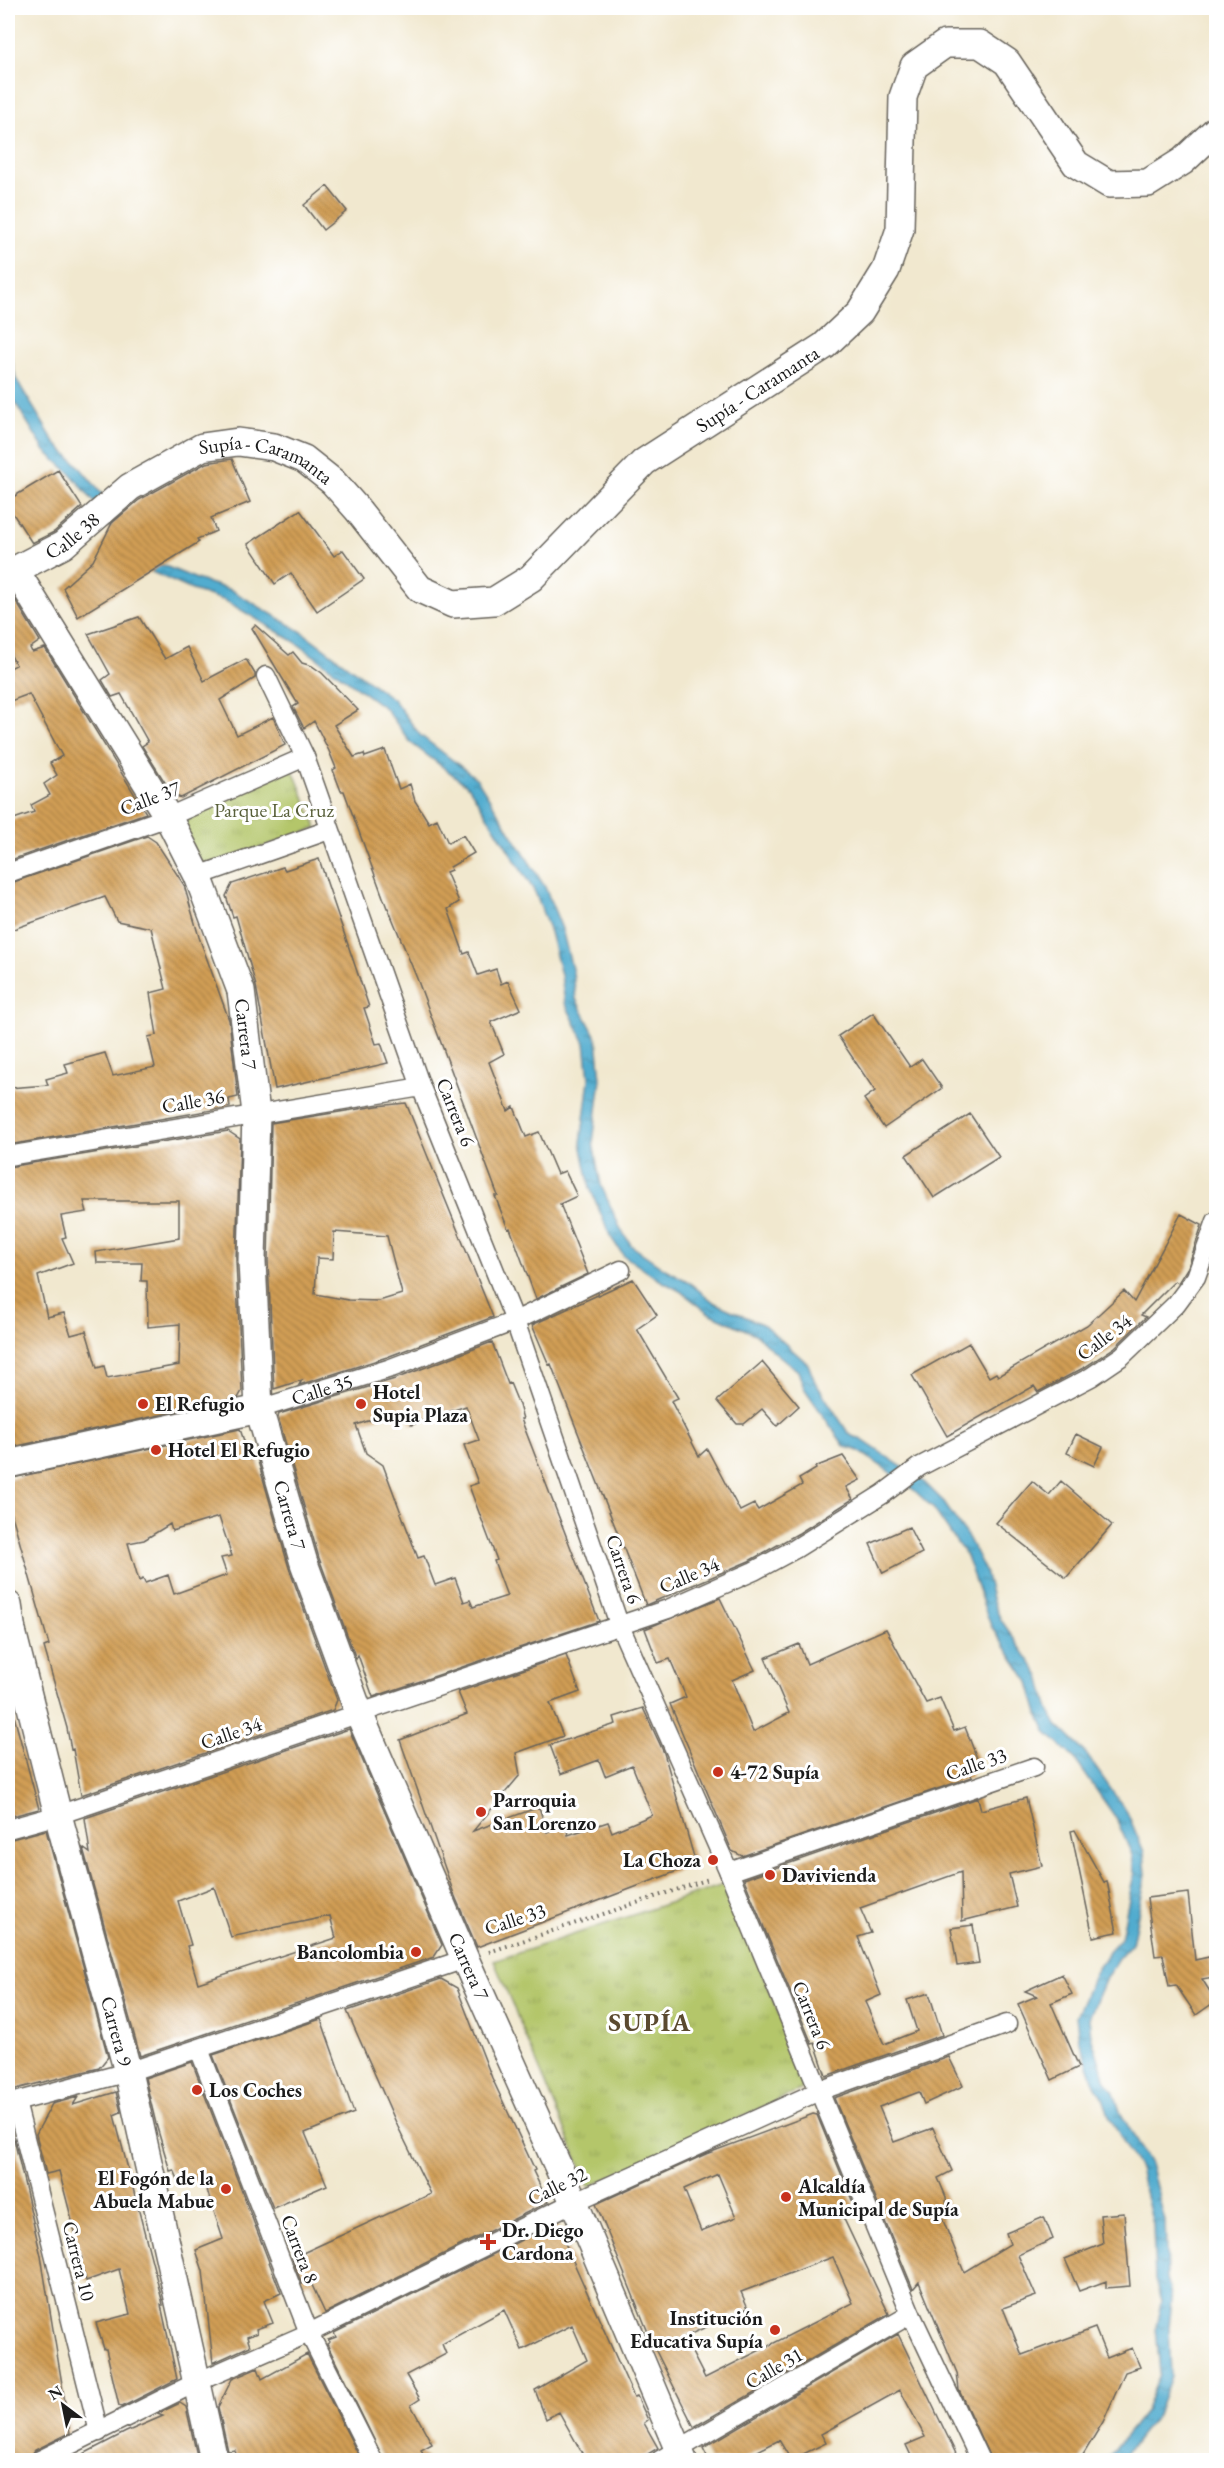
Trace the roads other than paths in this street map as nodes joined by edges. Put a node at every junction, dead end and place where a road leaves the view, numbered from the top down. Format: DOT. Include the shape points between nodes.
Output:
graph roads {
  1 [pos="1216,130"];
  2 [pos="130,487"];
  3 [pos="10,566"];
  4 [pos="266,676"];
  5 [pos="305,757"];
  6 [pos="168,817"];
  7 [pos="329,830"];
  8 [pos="8,873"];
  9 [pos="198,876"];
  10 [pos="421,1088"];
  11 [pos="256,1113"];
  12 [pos="8,1155"];
  13 [pos="1216,1221"];
  14 [pos="621,1270"];
  15 [pos="514,1321"];
  16 [pos="259,1409"];
  17 [pos="8,1464"];
  18 [pos="9,1623"];
  19 [pos="619,1624"];
  20 [pos="359,1713"];
  21 [pos="1034,1767"];
  22 [pos="58,1815"];
  23 [pos="8,1829"];
  24 [pos="729,1872"];
  25 [pos="465,1959"];
  26 [pos="1007,2024"];
  27 [pos="199,2049"];
  28 [pos="128,2072"];
  29 [pos="819,2091"];
  30 [pos="12,2103"];
  31 [pos="574,2202"];
  32 [pos="911,2314"];
  33 [pos="309,2333"];
  34 [pos="195,2383"];
  35 [pos="99,2432"];
  36 [pos="67,2455"];
  37 [pos="674,2457"];
  38 [pos="40,2460"];
  39 [pos="214,2460"];
  40 [pos="372,2460"];
  41 [pos="980,2460"];
  1 -- 2 [label="main road, Supía - Caramanta" via="1183,161 1148,183 1109,183 1076,164 1007,62 980,44 945,44 914,66 903,97 900,229 886,270 860,312 824,346 644,462 531,578 494,601 453,604 420,588 333,482 304,459 274,447 238,442 202,447"];
  2 -- 3 [label="main road, Calle 38" via="63,545"];
  3 -- 6 [label="main road, Carrera 7"];
  4 -- 5 [label="street, Carrera 6"];
  5 -- 6 [label="street, Calle 37"];
  5 -- 7 [label="street, Carrera 6"];
  6 -- 8 [label="street, Calle 37"];
  6 -- 9 [label="main road, Carrera 7"];
  7 -- 9 [label="street"];
  7 -- 10 [label="street, Carrera 6"];
  9 -- 11 [label="main road, Carrera 7" via="241,991"];
  10 -- 11 [label="street, Calle 36"];
  10 -- 15 [label="street, Carrera 6"];
  11 -- 12 [label="street, Calle 36"];
  11 -- 16 [label="main road, Carrera 7" via="252,1261"];
  13 -- 19 [label="street, Calle 34" via="1196,1277 1176,1304 1122,1356 1091,1377 920,1467 795,1550 668,1609"];
  14 -- 15 [label="street, Calle 35"];
  15 -- 16 [label="street, Calle 35" via="391,1368"];
  15 -- 19 [label="street, Carrera 6"];
  16 -- 17 [label="main road, Calle 35"];
  16 -- 20 [label="main road, Carrera 7" via="304,1563"];
  18 -- 22 [label="main road, Carrera 9"];
  19 -- 20 [label="street, Calle 34"];
  19 -- 24 [label="street, Carrera 6"];
  20 -- 22 [label="street, Calle 34"];
  20 -- 25 [label="main road, Carrera 7"];
  21 -- 24 [label="street, Calle 33"];
  22 -- 23 [label="street, Calle 34"];
  22 -- 28 [label="main road, Carrera 9"];
  24 -- 29 [label="street, Carrera 6"];
  25 -- 27 [label="street"];
  25 -- 31 [label="main road, Carrera 7"];
  26 -- 29 [label="street, Calle 32"];
  27 -- 28 [label="street"];
  27 -- 33 [label="street, Carrera 8"];
  28 -- 30 [label="street"];
  28 -- 34 [label="main road, Carrera 9"];
  29 -- 31 [label="street, Calle 32"];
  29 -- 32 [label="street, Carrera 6"];
  30 -- 35 [label="street, Carrera 10"];
  31 -- 33 [label="street, Calle 32"];
  31 -- 37 [label="main road, Carrera 7"];
  32 -- 37 [label="street, Calle 31"];
  32 -- 41 [label="street, Carrera 6"];
  33 -- 34 [label="street, Calle 32"];
  33 -- 40 [label="street, Carrera 8"];
  34 -- 35 [label="street, Calle 32"];
  34 -- 39 [label="main road, Carrera 9"];
  35 -- 36 [label="street, Calle 32"];
  36 -- 38 [label="street, Calle 32"];
}
